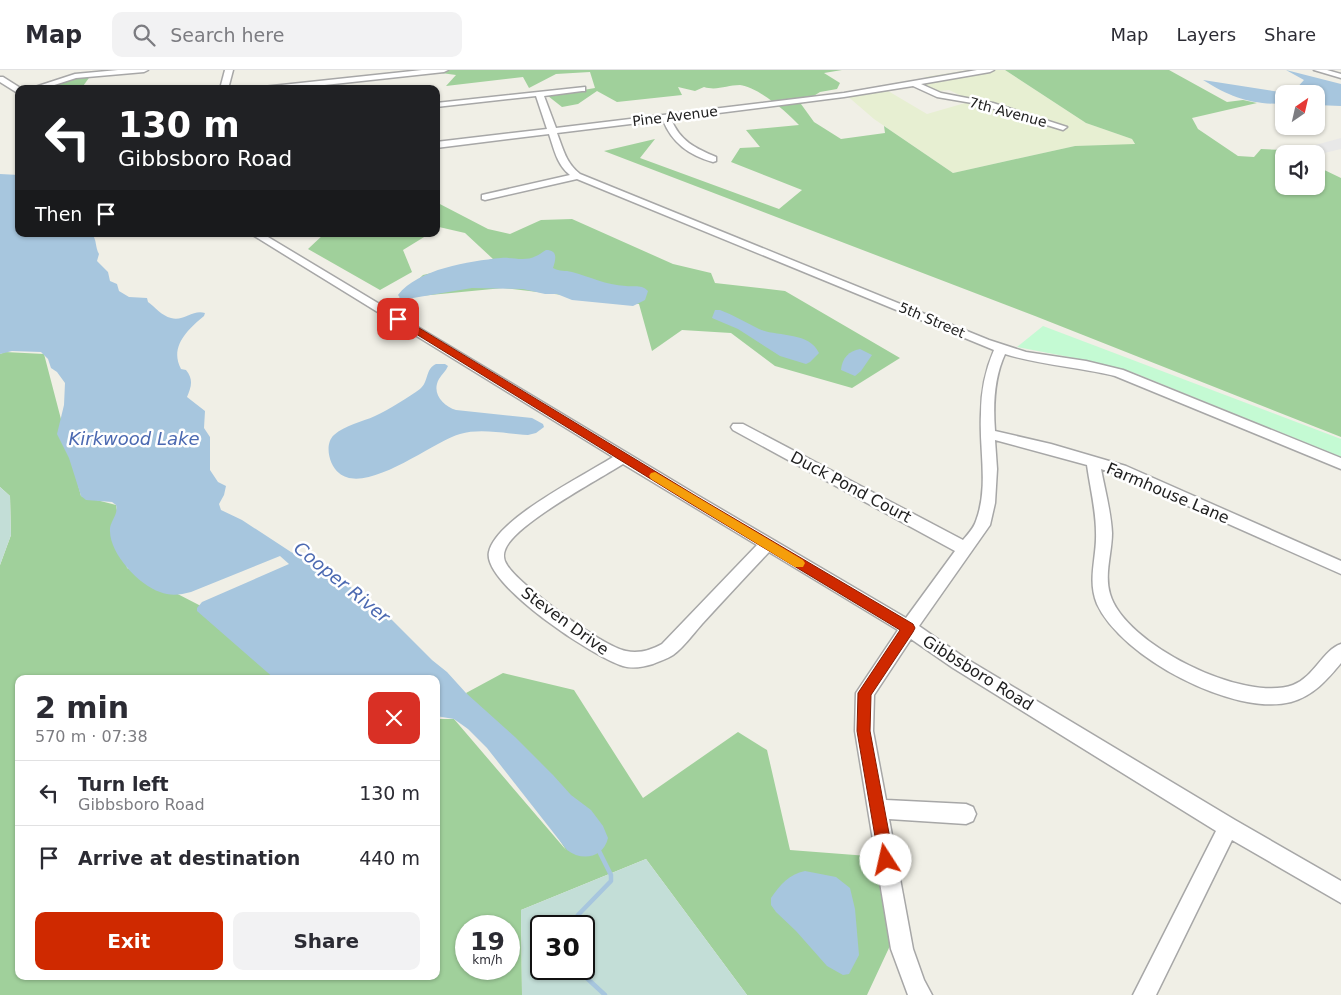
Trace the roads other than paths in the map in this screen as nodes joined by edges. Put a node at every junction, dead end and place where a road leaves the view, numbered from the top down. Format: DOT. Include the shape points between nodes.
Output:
graph roads {
  1 [pos="144,70"];
  2 [pos="229,70"];
  3 [pos="444,70"];
  4 [pos="990,70"];
  5 [pos="1318,70"];
  6 [pos="76,73"];
  7 [pos="377,74"];
  8 [pos="1341,76"];
  9 [pos="0,79"];
  10 [pos="914,83"];
  11 [pos="44,85"];
  12 [pos="225,85"];
  13 [pos="293,85"];
  14 [pos="15,88"];
  15 [pos="582,88"];
  16 [pos="539,93"];
  17 [pos="440,105"];
  18 [pos="666,117"];
  19 [pos="1063,127"];
  20 [pos="552,131"];
  21 [pos="440,145"];
  22 [pos="713,159"];
  23 [pos="577,176"];
  24 [pos="485,197"];
  25 [pos="261,237"];
  26 [pos="1001,348"];
  27 [pos="738,427"];
  28 [pos="988,434"];
  29 [pos="624,457"];
  30 [pos="1093,461"];
  31 [pos="1341,464"];
  32 [pos="767,544"];
  33 [pos="964,548"];
  34 [pos="1341,568"];
  35 [pos="908,628"];
  36 [pos="1341,650"];
  37 [pos="878,810"];
  38 [pos="966,814"];
  39 [pos="1228,827"];
  40 [pos="1341,893"];
  41 [pos="921,995"];
  42 [pos="1144,995"];
  1 -- 6 [label="street"];
  2 -- 12 [label="street"];
  3 -- 7 [label="street"];
  4 -- 10 [label="street, 7th Avenue"];
  5 -- 8 [label="street"];
  6 -- 11 [label="street"];
  7 -- 13 [label="street"];
  9 -- 14 [label="street"];
  10 -- 18 [label="street, Pine Avenue"];
  10 -- 19 [label="street, 7th Avenue" via="937,96 976,101"];
  15 -- 16 [label="street"];
  16 -- 17 [label="street"];
  16 -- 20 [label="street, 5th Street"];
  18 -- 20 [label="street, Pine Avenue"];
  18 -- 22 [label="street" via="682,146"];
  20 -- 21 [label="street, Pine Avenue"];
  20 -- 23 [label="street, 5th Street" via="563,161"];
  23 -- 24 [label="street"];
  23 -- 26 [label="street, 5th Street"];
  25 -- 29 [label="street, Gibbsboro Road"];
  26 -- 28 [label="street" via="989,385"];
  26 -- 31 [label="street, 5th Street" via="1025,356 1086,365 1119,374"];
  27 -- 33 [label="street, Duck Pond Court"];
  28 -- 30 [label="street, Farmhouse Lane"];
  28 -- 33 [label="street" via="990,469 983,525"];
  29 -- 32 [label="street, Gibbsboro Road"];
  29 -- 32 [label="street, Steven Drive" via="521,521 503,540 496,559 501,570 529,597 613,656 626,660 642,659 668,648"];
  30 -- 34 [label="street, Farmhouse Lane" via="1121,470"];
  30 -- 36 [label="street" via="1104,533 1098,584 1105,605 1133,640 1183,668 1250,696 1291,694 1307,686"];
  32 -- 35 [label="street, Gibbsboro Road"];
  33 -- 35 [label="street"];
  35 -- 37 [label="street" via="865,693 864,731"];
  35 -- 39 [label="street, Gibbsboro Road" via="959,663"];
  37 -- 38 [label="street"];
  37 -- 41 [label="street" via="902,950"];
  39 -- 40 [label="street, Gibbsboro Road"];
  39 -- 42 [label="street"];
}
